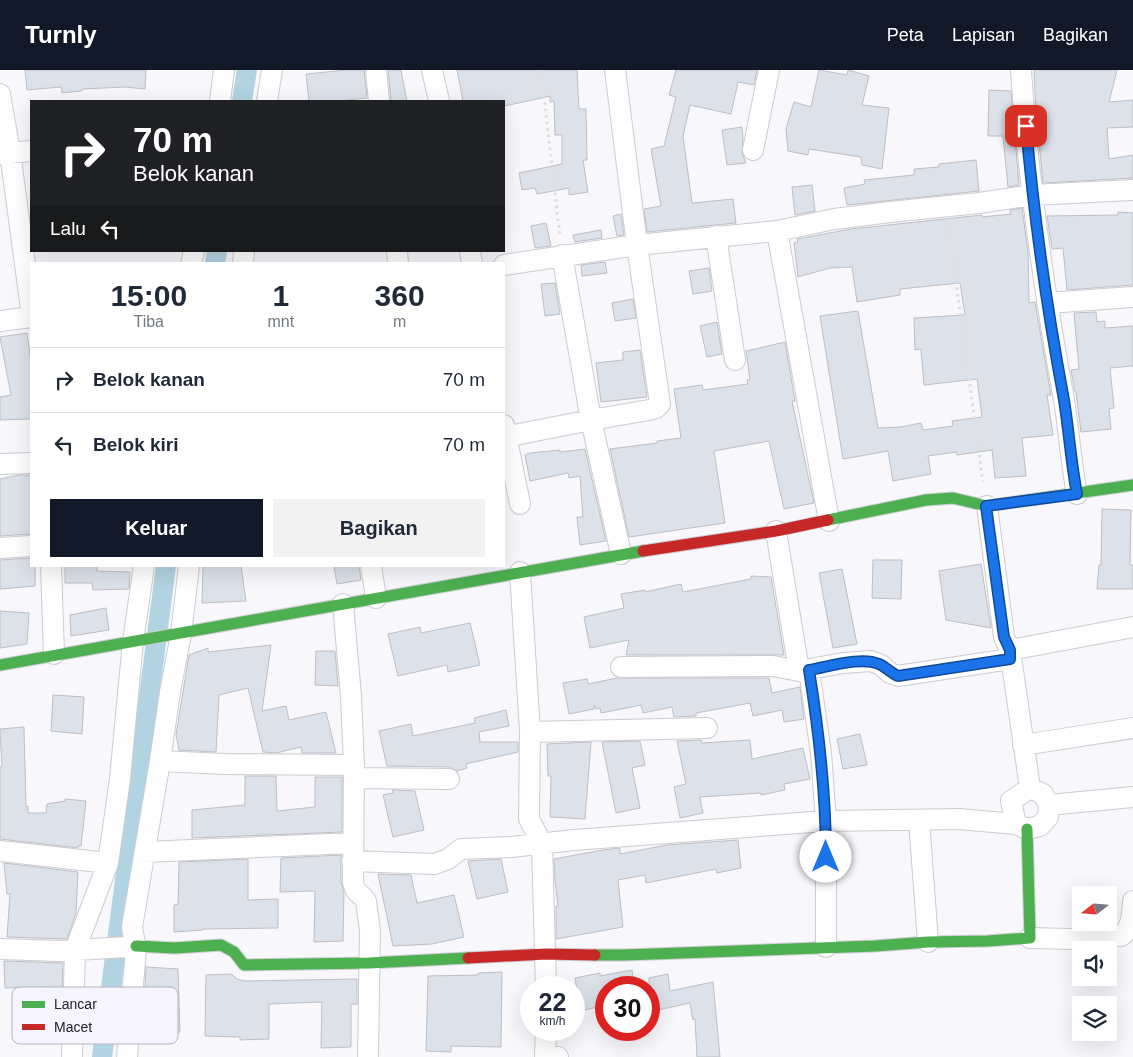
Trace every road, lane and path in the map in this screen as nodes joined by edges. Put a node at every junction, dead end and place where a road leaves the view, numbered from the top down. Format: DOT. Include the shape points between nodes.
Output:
graph roads {
  1 [pos="224,70"];
  2 [pos="272,70"];
  3 [pos="376,70"];
  4 [pos="432,70"];
  5 [pos="541,70"];
  6 [pos="615,70"];
  7 [pos="769,70"];
  8 [pos="1021,70"];
  9 [pos="0,94"];
  10 [pos="220,100"];
  11 [pos="267,100"];
  12 [pos="379,100"];
  13 [pos="440,100"];
  14 [pos="754,150"];
  15 [pos="30,151"];
  16 [pos="5,153"];
  17 [pos="1133,190"];
  18 [pos="1032,195"];
  19 [pos="946,206"];
  20 [pos="777,231"];
  21 [pos="716,236"];
  22 [pos="637,245"];
  23 [pos="562,255"];
  24 [pos="505,265"];
  25 [pos="1133,296"];
  26 [pos="30,302"];
  27 [pos="1047,303"];
  28 [pos="30,317"];
  29 [pos="0,321"];
  30 [pos="735,360"];
  31 [pos="590,420"];
  32 [pos="505,433"];
  33 [pos="505,437"];
  34 [pos="30,463"];
  35 [pos="0,464"];
  36 [pos="1133,485"];
  37 [pos="1077,494"];
  38 [pos="520,504"];
  39 [pos="986,506"];
  40 [pos="829,521"];
  41 [pos="776,531"];
  42 [pos="30,546"];
  43 [pos="0,548"];
  44 [pos="620,554"];
  45 [pos="51,567"];
  46 [pos="144,567"];
  47 [pos="189,567"];
  48 [pos="371,567"];
  49 [pos="520,572"];
  50 [pos="376,598"];
  51 [pos="343,604"];
  52 [pos="1133,627"];
  53 [pos="175,635"];
  54 [pos="139,640"];
  55 [pos="54,654"];
  56 [pos="1010,655"];
  57 [pos="0,665"];
  58 [pos="621,666"];
  59 [pos="804,671"];
  60 [pos="707,728"];
  61 [pos="1133,728"];
  62 [pos="530,732"];
  63 [pos="1024,745"];
  64 [pos="160,761"];
  65 [pos="354,772"];
  66 [pos="449,779"];
  67 [pos="1030,788"];
  68 [pos="1133,797"];
  69 [pos="1049,805"];
  70 [pos="919,820"];
  71 [pos="826,821"];
  72 [pos="1022,826"];
  73 [pos="542,844"];
  74 [pos="0,851"];
  75 [pos="145,852"];
  76 [pos="352,852"];
  77 [pos="108,863"];
  78 [pos="1133,901"];
  79 [pos="1030,938"];
  80 [pos="928,942"];
  81 [pos="826,947"];
  82 [pos="133,948"];
  83 [pos="0,949"];
  84 [pos="80,949"];
  85 [pos="546,954"];
  86 [pos="369,963"];
  87 [pos="546,976"];
  88 [pos="77,987"];
  89 [pos="130,987"];
  90 [pos="547,1041"];
  91 [pos="73,1044"];
  92 [pos="127,1044"];
  93 [pos="549,1056"];
  94 [pos="72,1057"];
  95 [pos="126,1057"];
  96 [pos="368,1057"];
  1 -- 10 [label="street"];
  2 -- 11 [label="street"];
  3 -- 12 [label="street"];
  4 -- 13 [label="street"];
  5 -- 23 [label="path"];
  6 -- 22 [label="street"];
  7 -- 14 [label="street"];
  8 -- 18 [label="street"];
  9 -- 16 [label="street"];
  15 -- 16 [label="street"];
  16 -- 26 [label="street"];
  17 -- 18 [label="street"];
  18 -- 19 [label="street"];
  18 -- 27 [label="street"];
  19 -- 20 [label="street" via="834,219"];
  19 -- 39 [label="path"];
  20 -- 21 [label="street"];
  20 -- 40 [label="street"];
  21 -- 22 [label="street"];
  21 -- 30 [label="street"];
  22 -- 23 [label="street"];
  22 -- 31 [label="street" via="660,404 649,410"];
  23 -- 24 [label="street"];
  23 -- 31 [label="street"];
  25 -- 27 [label="street"];
  27 -- 37 [label="street"];
  28 -- 29 [label="street"];
  31 -- 32 [label="street"];
  31 -- 44 [label="street"];
  33 -- 38 [label="street"];
  34 -- 35 [label="street"];
  36 -- 37 [label="street"];
  37 -- 39 [label="street"];
  39 -- 40 [label="street" via="954,498 926,500"];
  39 -- 56 [label="street" via="1004,637"];
  40 -- 41 [label="street"];
  41 -- 44 [label="street"];
  41 -- 59 [label="street"];
  42 -- 43 [label="street"];
  44 -- 49 [label="street"];
  45 -- 55 [label="street"];
  46 -- 54 [label="street"];
  47 -- 53 [label="street"];
  48 -- 50 [label="street"];
  49 -- 50 [label="street"];
  49 -- 62 [label="street"];
  50 -- 51 [label="street"];
  51 -- 53 [label="street"];
  51 -- 65 [label="street"];
  52 -- 56 [label="street"];
  53 -- 54 [label="street"];
  53 -- 64 [label="street"];
  54 -- 55 [label="street"];
  54 -- 77 [label="street"];
  55 -- 57 [label="street"];
  56 -- 59 [label="street" via="898,676 871,661"];
  56 -- 63 [label="street"];
  58 -- 59 [label="street" via="773,666"];
  59 -- 71 [label="street" via="821,753"];
  60 -- 62 [label="street"];
  61 -- 63 [label="street"];
  62 -- 73 [label="street" via="529,819"];
  63 -- 67 [label="street"];
  64 -- 65 [label="street"];
  64 -- 75 [label="street"];
  65 -- 66 [label="street"];
  65 -- 76 [label="street"];
  67 -- 69 [label="street" via="1043,794"];
  67 -- 72 [label="street" via="1011,801"];
  68 -- 69 [label="street"];
  69 -- 72 [label="street" via="1048,817 1040,826"];
  70 -- 71 [label="street"];
  70 -- 72 [label="street" via="959,819"];
  70 -- 80 [label="street"];
  71 -- 73 [label="street"];
  71 -- 81 [label="street"];
  72 -- 79 [label="street"];
  73 -- 76 [label="street" via="461,849 435,864"];
  73 -- 85 [label="street"];
  74 -- 77 [label="street"];
  75 -- 76 [label="street"];
  75 -- 82 [label="street" via="132,927"];
  76 -- 86 [label="street" via="354,889 365,898 369,914"];
  77 -- 84 [label="street"];
  78 -- 79 [label="street" via="1130,924 1121,936"];
  79 -- 80 [label="street"];
  80 -- 81 [label="street"];
  81 -- 85 [label="street" via="624,955"];
  82 -- 84 [label="street"];
  82 -- 86 [label="street" via="221,945 234,952 244,965"];
  82 -- 89 [label="street"];
  83 -- 84 [label="street"];
  84 -- 88 [label="street"];
  85 -- 86 [label="street"];
  85 -- 87 [label="street"];
  86 -- 96 [label="street"];
  90 -- 93 [label="street"];
  91 -- 94 [label="street"];
  92 -- 95 [label="street"];
}
